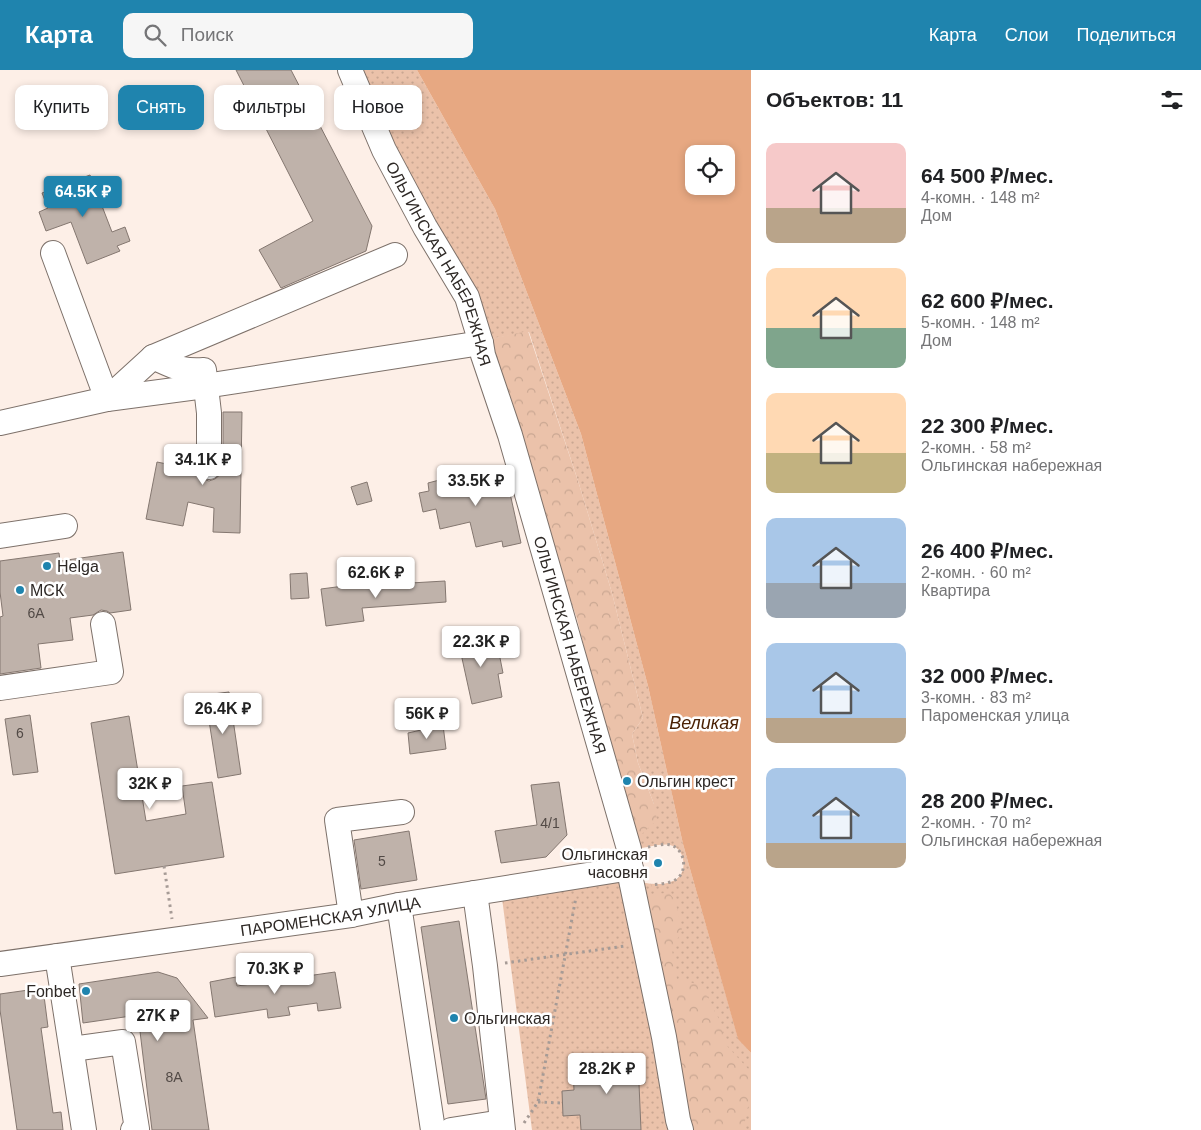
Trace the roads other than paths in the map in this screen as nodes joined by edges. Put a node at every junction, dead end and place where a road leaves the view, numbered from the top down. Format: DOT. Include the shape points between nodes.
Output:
graph roads {
  1 [pos="350,70"];
  2 [pos="54,253"];
  3 [pos="395,255"];
  4 [pos="481,343"];
  5 [pos="153,357"];
  6 [pos="205,386"];
  7 [pos="107,399"];
  8 [pos="0,423"];
  9 [pos="209,467"];
  10 [pos="65,526"];
  11 [pos="0,536"];
  12 [pos="103,624"];
  13 [pos="0,688"];
  14 [pos="402,812"];
  15 [pos="631,868"];
  16 [pos="475,894"];
  17 [pos="399,905"];
  18 [pos="351,915"];
  19 [pos="57,956"];
  20 [pos="0,964"];
  21 [pos="72,1049"];
  22 [pos="509,1127"];
  23 [pos="84,1130"];
  24 [pos="133,1130"];
  25 [pos="433,1130"];
  26 [pos="451,1130"];
  27 [pos="681,1130"];
  1 -- 4 [label="street, ОЛЬГИНСКАЯ НАБЕРЕЖНАЯ" via="384,150 467,297"];
  2 -- 7 [label="street"];
  3 -- 5 [label="street"];
  4 -- 6 [label="street"];
  4 -- 15 [label="street, ОЛЬГИНСКАЯ НАБЕРЕЖНАЯ" via="565,622 629,849"];
  5 -- 6 [label="street" via="177,368 204,370"];
  5 -- 7 [label="street"];
  6 -- 7 [label="street"];
  6 -- 9 [label="street" via="209,413"];
  7 -- 8 [label="street"];
  10 -- 11 [label="street"];
  12 -- 13 [label="street" via="111,672"];
  14 -- 18 [label="street" via="337,820"];
  15 -- 16 [label="street, ПАРОМЕНСКАЯ УЛИЦА"];
  15 -- 27 [label="street, ОЛЬГИНСКАЯ НАБЕРЕЖНАЯ"];
  16 -- 17 [label="street, ПАРОМЕНСКАЯ УЛИЦА"];
  16 -- 22 [label="street"];
  17 -- 18 [label="street, ПАРОМЕНСКАЯ УЛИЦА"];
  17 -- 25 [label="street"];
  18 -- 19 [label="street, ПАРОМЕНСКАЯ УЛИЦА"];
  19 -- 20 [label="street, ПАРОМЕНСКАЯ УЛИЦА"];
  19 -- 21 [label="street"];
  21 -- 23 [label="street"];
  21 -- 24 [label="street" via="123,1042 137,1130"];
  22 -- 26 [label="street"];
}
